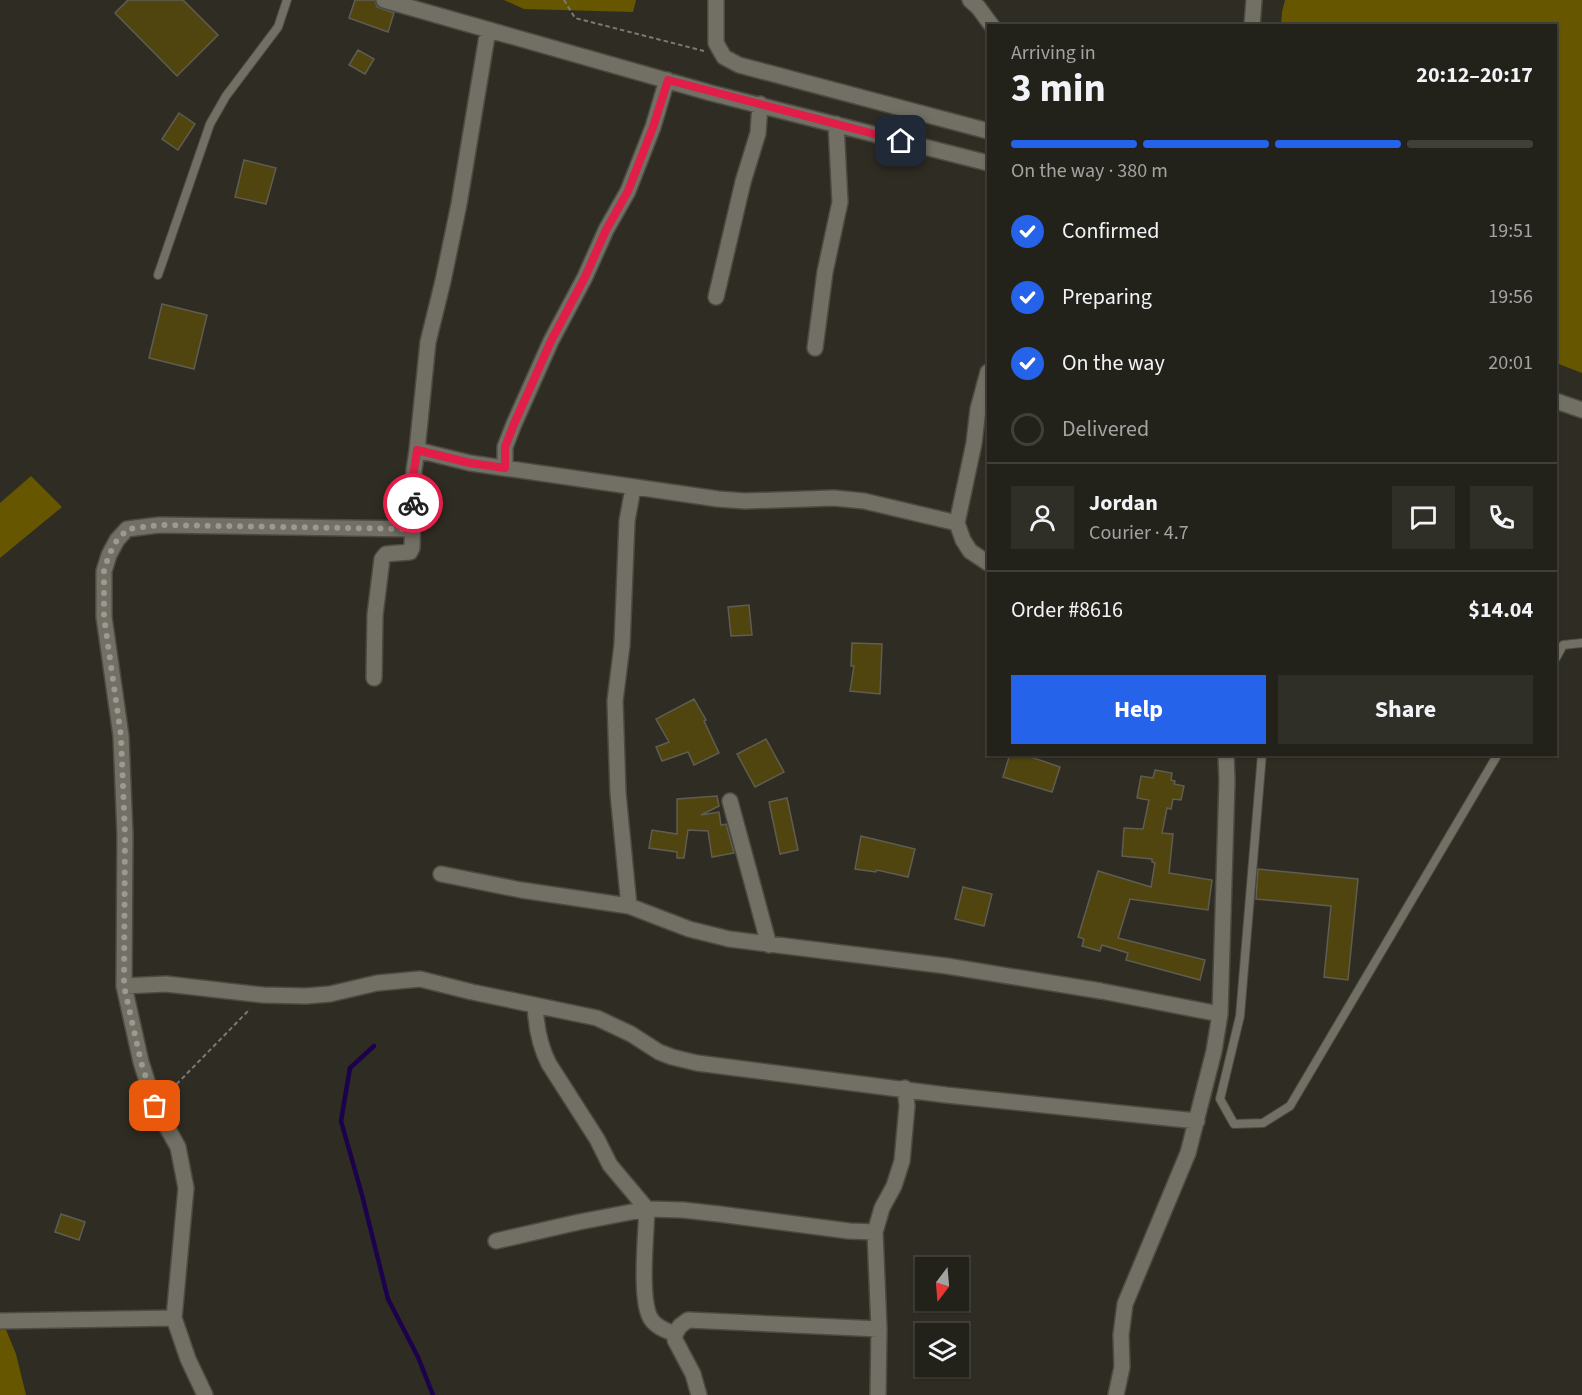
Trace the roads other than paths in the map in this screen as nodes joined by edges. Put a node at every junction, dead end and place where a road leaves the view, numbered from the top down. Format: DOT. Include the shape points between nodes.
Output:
graph roads {
  1 [pos="286,0"];
  2 [pos="384,0"];
  3 [pos="717,0"];
  4 [pos="970,0"];
  5 [pos="1254,0"];
  6 [pos="991,24"];
  7 [pos="1252,24"];
  8 [pos="488,30"];
  9 [pos="668,80"];
  10 [pos="760,104"];
  11 [pos="836,124"];
  12 [pos="987,130"];
  13 [pos="987,163"];
  14 [pos="158,275"];
  15 [pos="716,297"];
  16 [pos="815,348"];
  17 [pos="987,376"];
  18 [pos="1557,401"];
  19 [pos="1582,410"];
  20 [pos="417,450"];
  21 [pos="505,468"];
  22 [pos="633,488"];
  23 [pos="957,523"];
  24 [pos="413,529"];
  25 [pos="987,562"];
  26 [pos="1582,643"];
  27 [pos="1557,656"];
  28 [pos="374,678"];
  29 [pos="1226,756"];
  30 [pos="1262,756"];
  31 [pos="1497,756"];
  32 [pos="730,801"];
  33 [pos="441,874"];
  34 [pos="628,906"];
  35 [pos="769,945"];
  36 [pos="124,986"];
  37 [pos="535,1005"];
  38 [pos="1220,1014"];
  39 [pos="905,1088"];
  40 [pos="1197,1121"];
  41 [pos="647,1209"];
  42 [pos="875,1232"];
  43 [pos="496,1241"];
  44 [pos="174,1318"];
  45 [pos="0,1321"];
  46 [pos="879,1329"];
  47 [pos="675,1334"];
  48 [pos="205,1395"];
  49 [pos="699,1395"];
  50 [pos="878,1395"];
  51 [pos="1116,1395"];
  1 -- 14 [label="lane" via="278,27 210,124"];
  2 -- 8 [label="street"];
  3 -- 12 [label="street" via="716,44 724,57"];
  4 -- 6 [label="street"];
  5 -- 7 [label="street"];
  8 -- 9 [label="street"];
  8 -- 20 [label="street" via="459,204 428,342"];
  9 -- 10 [label="street"];
  9 -- 21 [label="street" via="628,191 551,341 511,432 505,447"];
  10 -- 11 [label="street"];
  10 -- 15 [label="street" via="758,133"];
  11 -- 13 [label="street"];
  11 -- 16 [label="street" via="840,202"];
  17 -- 23 [label="street"];
  18 -- 19 [label="street"];
  20 -- 21 [label="street"];
  20 -- 24 [label="street"];
  21 -- 22 [label="street"];
  22 -- 23 [label="street" via="746,501 864,501"];
  22 -- 34 [label="street" via="627,521 622,645 615,701"];
  23 -- 25 [label="street" via="970,551"];
  24 -- 28 [label="street" via="410,552 387,554 382,559 375,615"];
  24 -- 36 [label="street" via="159,525 128,529 117,540 104,571 104,617 121,736"];
  26 -- 27 [label="lane" via="1563,645"];
  29 -- 38 [label="street"];
  30 -- 31 [label="lane" via="1240,1016 1220,1098 1234,1124 1263,1124 1290,1106"];
  32 -- 35 [label="street"];
  33 -- 34 [label="street"];
  34 -- 35 [label="street" via="689,929"];
  35 -- 38 [label="street" via="947,966"];
  36 -- 37 [label="street" via="166,984 306,996 420,979"];
  36 -- 44 [label="street" via="141,1062 155,1106 178,1147 186,1188"];
  37 -- 39 [label="street" via="597,1018 658,1052 684,1061"];
  37 -- 41 [label="street" via="538,1035 549,1064 610,1165"];
  38 -- 40 [label="street"];
  39 -- 40 [label="street"];
  39 -- 42 [label="street" via="902,1161"];
  40 -- 51 [label="street" via="1188,1153 1125,1304 1122,1367"];
  41 -- 42 [label="street"];
  41 -- 43 [label="street"];
  41 -- 47 [label="street" via="648,1314"];
  42 -- 46 [label="street"];
  44 -- 45 [label="street"];
  44 -- 48 [label="street"];
  46 -- 47 [label="street" via="688,1320"];
  46 -- 50 [label="street"];
  47 -- 49 [label="street"];
}
